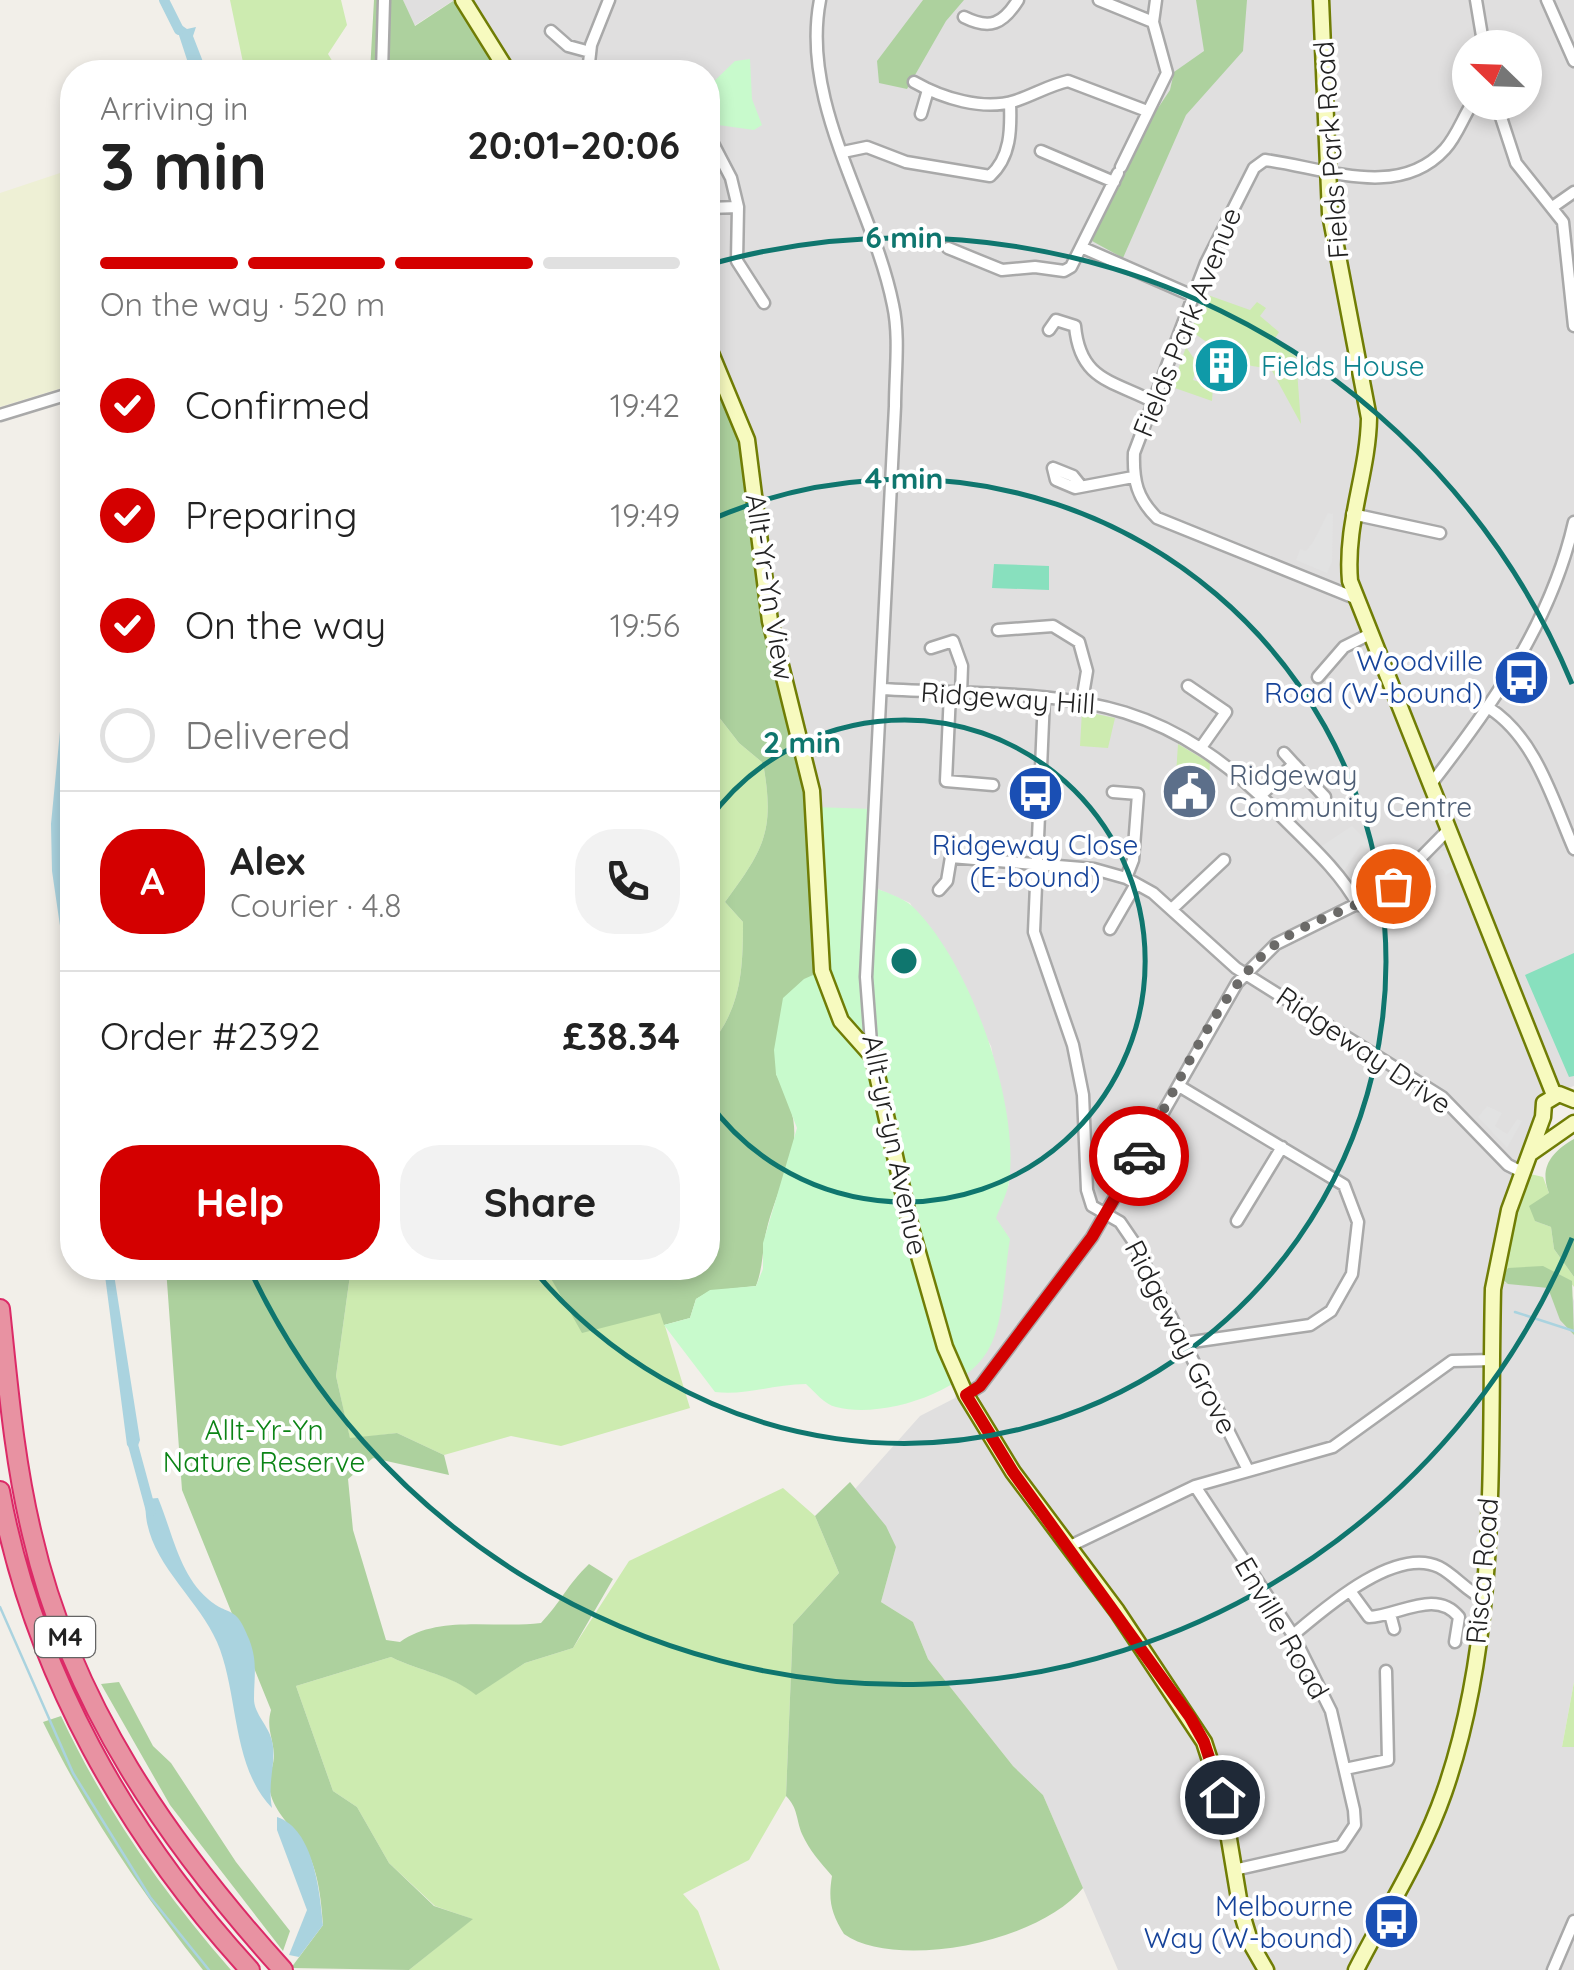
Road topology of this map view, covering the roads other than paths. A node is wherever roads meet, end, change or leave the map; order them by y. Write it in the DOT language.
graph roads {
  1 [pos="384,0"];
  2 [pos="463,0"];
  3 [pos="610,0"];
  4 [pos="820,0"];
  5 [pos="1018,0"];
  6 [pos="1098,0"];
  7 [pos="1156,0"];
  8 [pos="1321,0"];
  9 [pos="1476,0"];
  10 [pos="1547,0"];
  11 [pos="964,17"];
  12 [pos="1154,22"];
  13 [pos="1481,30"];
  14 [pos="551,31"];
  15 [pos="590,52"];
  16 [pos="382,60"];
  17 [pos="500,60"];
  18 [pos="589,60"];
  19 [pos="1574,61"];
  20 [pos="914,82"];
  21 [pos="928,90"];
  22 [pos="1010,102"];
  23 [pos="1147,111"];
  24 [pos="921,114"];
  25 [pos="1463,120"];
  26 [pos="1502,120"];
  27 [pos="843,152"];
  28 [pos="1040,152"];
  29 [pos="720,157"];
  30 [pos="1118,174"];
  31 [pos="1329,176"];
  32 [pos="1574,192"];
  33 [pos="738,206"];
  34 [pos="1554,206"];
  35 [pos="720,207"];
  36 [pos="1081,247"];
  37 [pos="948,248"];
  38 [pos="1193,296"];
  39 [pos="764,302"];
  40 [pos="1574,326"];
  41 [pos="1050,330"];
  42 [pos="720,375"];
  43 [pos="60,396"];
  44 [pos="1154,402"];
  45 [pos="0,415"];
  46 [pos="1133,477"];
  47 [pos="1080,486"];
  48 [pos="1351,514"];
  49 [pos="1574,522"];
  50 [pos="1440,533"];
  51 [pos="1570,563"];
  52 [pos="1355,598"];
  53 [pos="998,630"];
  54 [pos="1368,634"];
  55 [pos="932,648"];
  56 [pos="1318,677"];
  57 [pos="1188,686"];
  58 [pos="881,689"];
  59 [pos="956,693"];
  60 [pos="1044,698"];
  61 [pos="1082,702"];
  62 [pos="1489,708"];
  63 [pos="1202,746"];
  64 [pos="1284,753"];
  65 [pos="1294,764"];
  66 [pos="1431,784"];
  67 [pos="993,785"];
  68 [pos="1113,792"];
  69 [pos="1261,795"];
  70 [pos="1325,796"];
  71 [pos="1448,829"];
  72 [pos="1574,849"];
  73 [pos="1224,860"];
  74 [pos="1036,863"];
  75 [pos="1131,881"];
  76 [pos="939,890"];
  77 [pos="1358,906"];
  78 [pos="1174,908"];
  79 [pos="1110,929"];
  80 [pos="1246,972"];
  81 [pos="872,1057"];
  82 [pos="1179,1086"];
  83 [pos="1554,1095"];
  84 [pos="1574,1100"];
  85 [pos="1543,1118"];
  86 [pos="1567,1126"];
  87 [pos="1282,1147"];
  88 [pos="1530,1154"];
  89 [pos="1522,1172"];
  90 [pos="1106,1214"];
  91 [pos="1237,1221"];
  92 [pos="0,1308"];
  93 [pos="1185,1342"];
  94 [pos="1493,1360"];
  95 [pos="966,1395"];
  96 [pos="1247,1468"];
  97 [pos="1195,1486"];
  98 [pos="0,1491"];
  99 [pos="1068,1547"];
  100 [pos="1350,1592"];
  101 [pos="1484,1599"];
  102 [pos="1390,1614"];
  103 [pos="1394,1629"];
  104 [pos="1293,1635"];
  105 [pos="1455,1642"];
  106 [pos="1386,1670"];
  107 [pos="1345,1769"];
  108 [pos="1234,1870"];
  109 [pos="1574,1920"];
  110 [pos="250,1970"];
  111 [pos="283,1970"];
  112 [pos="1266,1970"];
  113 [pos="1356,1970"];
  114 [pos="1553,1970"];
  1 -- 16 [label="street"];
  2 -- 17 [label="main road"];
  3 -- 15 [label="street"];
  4 -- 27 [label="street, Allt-yr-yn Avenue"];
  5 -- 11 [label="street"];
  6 -- 12 [label="street"];
  7 -- 12 [label="street"];
  8 -- 31 [label="main road, Fields Park Road"];
  9 -- 13 [label="street"];
  10 -- 19 [label="street"];
  12 -- 23 [label="street"];
  14 -- 15 [label="street"];
  15 -- 18 [label="street"];
  20 -- 21 [label="street"];
  21 -- 22 [label="street"];
  21 -- 24 [label="street"];
  22 -- 23 [label="street"];
  22 -- 27 [label="street"];
  23 -- 30 [label="street"];
  25 -- 31 [label="street, Fields Park Avenue"];
  26 -- 34 [label="street"];
  27 -- 58 [label="street, Allt-yr-yn Avenue"];
  28 -- 30 [label="street"];
  29 -- 33 [label="street"];
  30 -- 36 [label="street"];
  31 -- 38 [label="street, Fields Park Avenue"];
  31 -- 48 [label="main road, Fields Park Road"];
  32 -- 34 [label="street"];
  33 -- 35 [label="street"];
  33 -- 39 [label="street"];
  34 -- 40 [label="street"];
  36 -- 37 [label="street"];
  36 -- 38 [label="street"];
  38 -- 44 [label="street, Fields Park Avenue"];
  41 -- 44 [label="street"];
  42 -- 81 [label="main road, Allt-Yr-Yn View"];
  43 -- 45 [label="street"];
  44 -- 46 [label="street, Fields Park Avenue"];
  46 -- 47 [label="street"];
  46 -- 52 [label="street"];
  48 -- 50 [label="street"];
  48 -- 52 [label="main road, Fields Park Road"];
  49 -- 51 [label="street"];
  51 -- 62 [label="street"];
  52 -- 54 [label="main road, Fields Park Road"];
  53 -- 61 [label="street"];
  54 -- 56 [label="street"];
  54 -- 66 [label="main road, Fields Park Road"];
  55 -- 59 [label="street"];
  57 -- 63 [label="street"];
  58 -- 59 [label="street, Ridgeway Hill"];
  58 -- 81 [label="street, Allt-yr-yn Avenue"];
  59 -- 60 [label="street, Ridgeway Hill"];
  59 -- 67 [label="street"];
  60 -- 61 [label="street, Ridgeway Hill"];
  60 -- 74 [label="street, Ridgeway Grove"];
  61 -- 63 [label="street, Ridgeway Hill"];
  62 -- 66 [label="street"];
  62 -- 72 [label="street"];
  63 -- 69 [label="street, Ridgeway Hill"];
  64 -- 65 [label="street"];
  65 -- 69 [label="street"];
  65 -- 70 [label="street"];
  66 -- 71 [label="main road, Fields Park Road"];
  68 -- 75 [label="street"];
  69 -- 77 [label="street, Ridgeway Hill"];
  71 -- 77 [label="street"];
  71 -- 83 [label="main road, Fields Park Road"];
  73 -- 78 [label="street"];
  74 -- 75 [label="street, Ridgeway Drive"];
  74 -- 76 [label="street, Ridgeway Drive"];
  74 -- 90 [label="street, Ridgeway Grove"];
  75 -- 78 [label="street, Ridgeway Drive"];
  75 -- 79 [label="street"];
  77 -- 80 [label="street"];
  78 -- 80 [label="street, Ridgeway Drive"];
  80 -- 82 [label="street"];
  80 -- 89 [label="street, Ridgeway Drive"];
  81 -- 95 [label="main road, Allt-yr-yn Avenue"];
  82 -- 87 [label="street"];
  82 -- 90 [label="street"];
  83 -- 84 [label="main road"];
  83 -- 85 [label="main road, Risca Road"];
  85 -- 86 [label="main road"];
  85 -- 88 [label="main road, Risca Road"];
  86 -- 88 [label="main road, Risca Road"];
  87 -- 91 [label="street"];
  87 -- 93 [label="street"];
  88 -- 89 [label="main road, Risca Road"];
  89 -- 94 [label="main road, Risca Road"];
  90 -- 93 [label="street, Ridgeway Grove"];
  90 -- 95 [label="street"];
  92 -- 111 [label="highway, M4"];
  93 -- 96 [label="street, Ridgeway Grove"];
  94 -- 96 [label="street"];
  94 -- 101 [label="main road, Risca Road"];
  95 -- 99 [label="main road, Allt-yr-yn Avenue"];
  96 -- 97 [label="street"];
  97 -- 99 [label="street"];
  97 -- 104 [label="street, Enville Road"];
  98 -- 110 [label="highway, M4"];
  99 -- 108 [label="main road, Allt-yr-yn Avenue"];
  100 -- 101 [label="street"];
  100 -- 102 [label="street"];
  100 -- 104 [label="street"];
  101 -- 113 [label="main road, Risca Road"];
  102 -- 103 [label="street"];
  102 -- 105 [label="street"];
  104 -- 107 [label="street, Enville Road"];
  106 -- 107 [label="street"];
  107 -- 108 [label="street, Enville Road"];
  108 -- 112 [label="main road, Allt-yr-yn Avenue"];
  109 -- 114 [label="street"];
}
